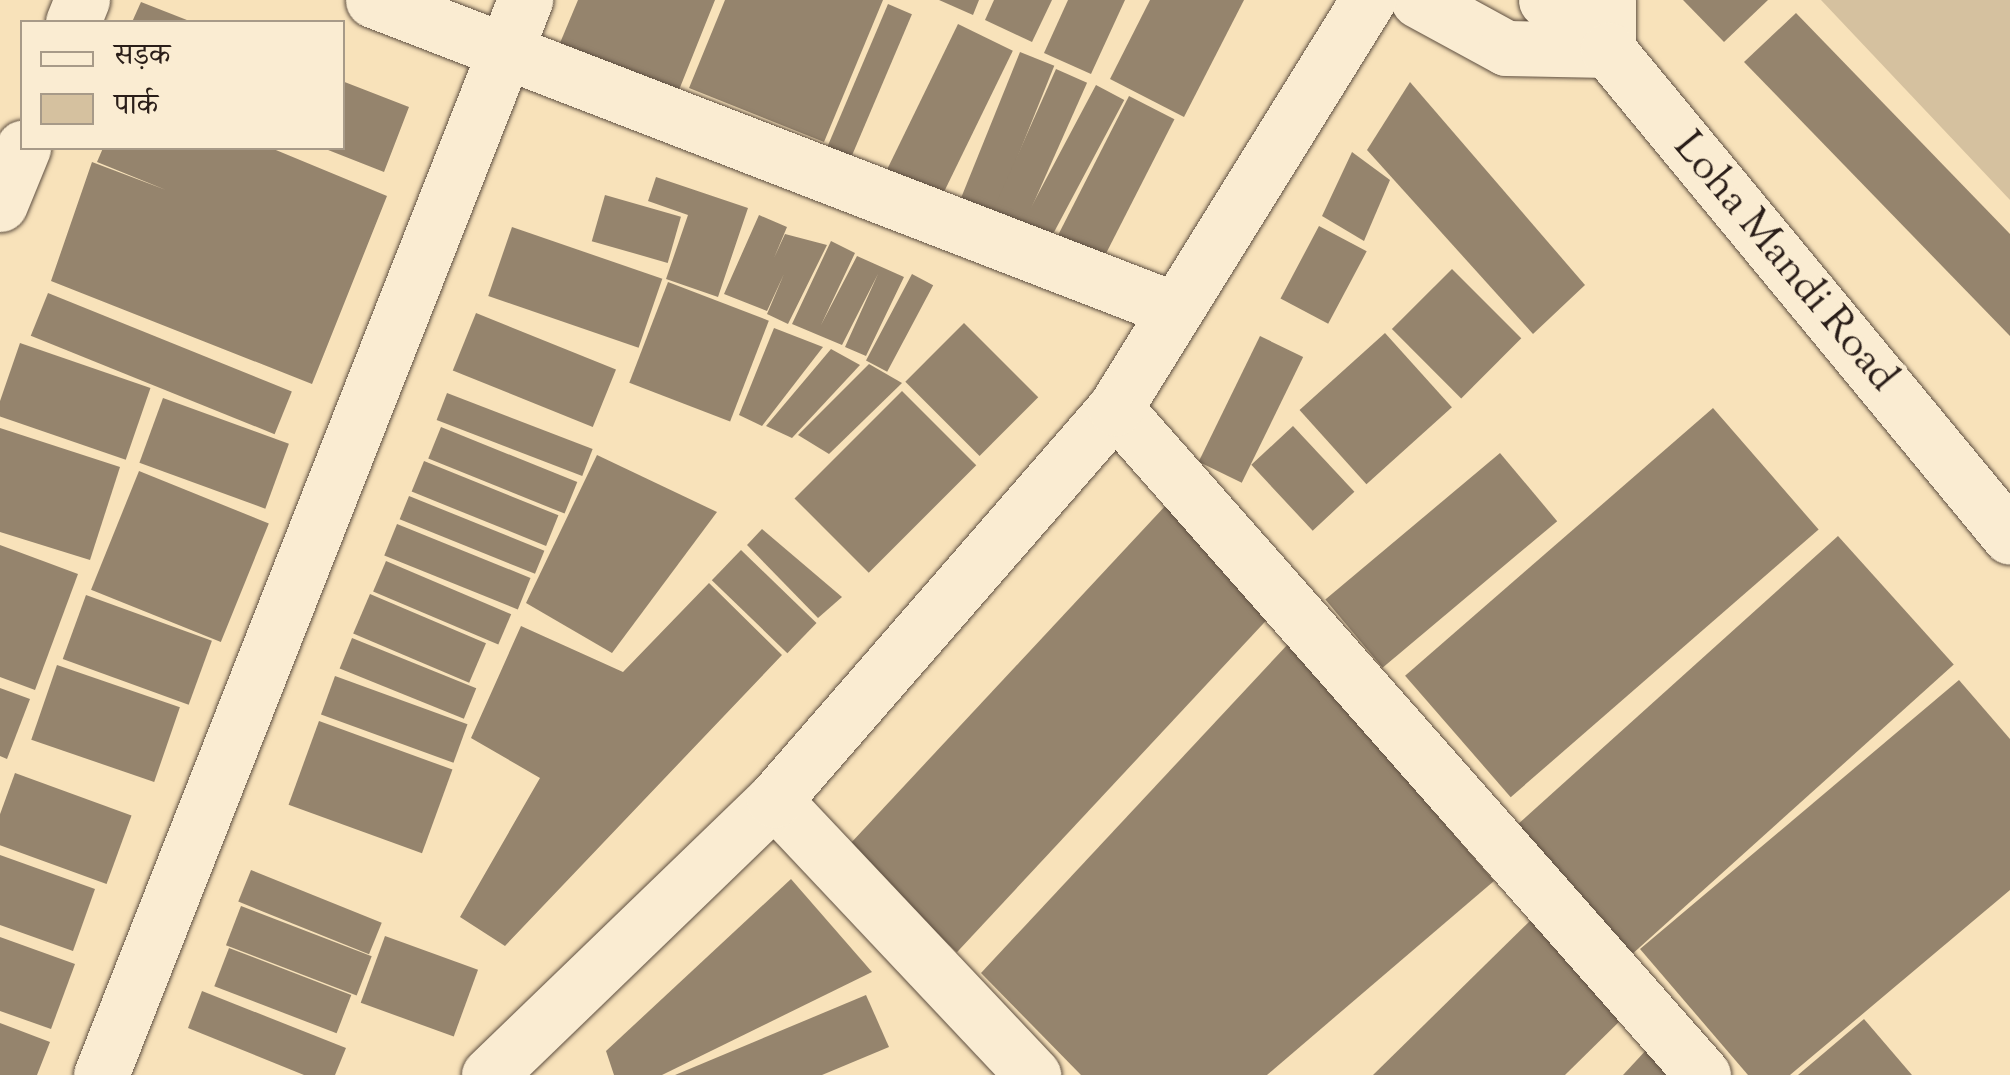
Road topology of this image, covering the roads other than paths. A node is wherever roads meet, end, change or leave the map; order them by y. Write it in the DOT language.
graph roads {
  1 [pos="373,0"];
  2 [pos="1368,0"];
  3 [pos="1418,0"];
  4 [pos="1546,0"];
  5 [pos="515,23"];
  6 [pos="1608,25"];
  7 [pos="22,150"];
  8 [pos="0,204"];
  9 [pos="1174,309"];
  10 [pos="1116,408"];
  11 [pos="2010,537"];
  12 [pos="774,800"];
  13 [pos="101,1075"];
  14 [pos="489,1075"];
  15 [pos="1033,1075"];
  16 [pos="1703,1075"];
  1 -- 5 [label="street"];
  2 -- 9 [label="street"];
  3 -- 6 [label="street"];
  4 -- 6 [label="street, Loha Mandi Road"];
  5 -- 9 [label="street"];
  5 -- 13 [label="street"];
  6 -- 11 [label="street, Loha Mandi Road"];
  7 -- 8 [label="street"];
  9 -- 10 [label="street"];
  10 -- 12 [label="street"];
  10 -- 16 [label="street"];
  12 -- 14 [label="street"];
  12 -- 15 [label="street"];
}
